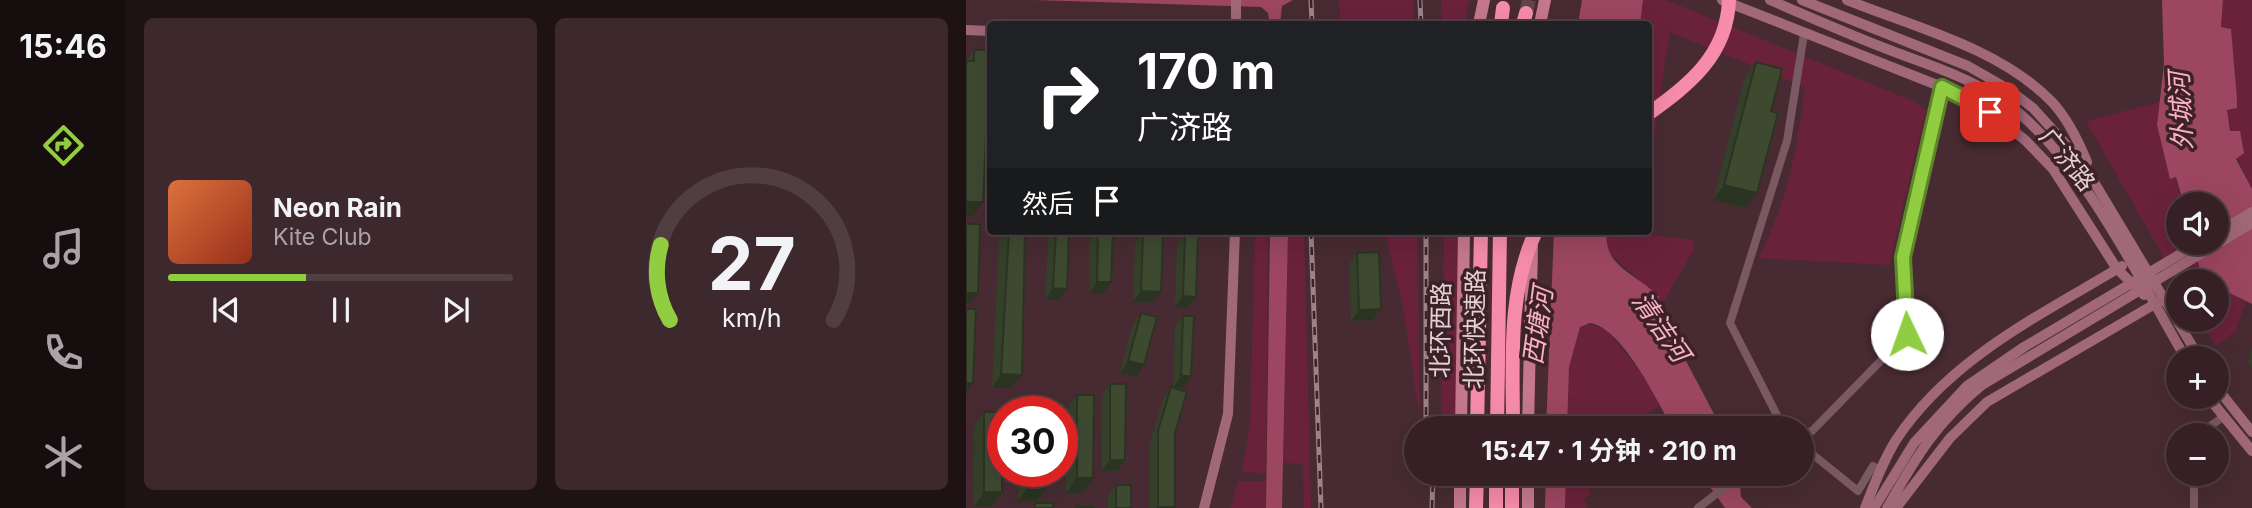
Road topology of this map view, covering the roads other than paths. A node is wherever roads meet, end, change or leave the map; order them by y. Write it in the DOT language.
graph roads {
  1 [pos="1483,0"];
  2 [pos="1545,0"];
  3 [pos="1553,0"];
  4 [pos="1722,0"];
  5 [pos="1729,0"];
  6 [pos="1770,0"];
  7 [pos="1802,0"];
  8 [pos="1847,0"];
  9 [pos="1503,8"];
  10 [pos="1480,21"];
  11 [pos="1501,21"];
  12 [pos="1541,21"];
  13 [pos="1549,21"];
  14 [pos="966,30"];
  15 [pos="987,31"];
  16 [pos="1804,34"];
  17 [pos="1942,87"];
  18 [pos="1652,111"];
  19 [pos="2094,180"];
  20 [pos="2252,212"];
  21 [pos="2252,223"];
  22 [pos="2229,226"];
  23 [pos="1235,235"];
  24 [pos="1464,235"];
  25 [pos="1480,235"];
  26 [pos="1500,235"];
  27 [pos="1510,235"];
  28 [pos="1533,235"];
  29 [pos="1534,235"];
  30 [pos="2179,255"];
  31 [pos="2140,256"];
  32 [pos="2129,262"];
  33 [pos="2117,269"];
  34 [pos="2165,298"];
  35 [pos="2154,304"];
  36 [pos="2178,346"];
  37 [pos="2193,346"];
  38 [pos="1497,362"];
  39 [pos="2229,402"];
  40 [pos="2217,409"];
  41 [pos="1461,416"];
  42 [pos="1477,416"];
  43 [pos="1497,416"];
  44 [pos="1513,416"];
  45 [pos="1528,416"];
  46 [pos="1777,416"];
  47 [pos="2223,417"];
  48 [pos="2214,423"];
  49 [pos="1814,429"];
  50 [pos="2252,432"];
  51 [pos="1917,446"];
  52 [pos="2252,451"];
  53 [pos="1814,455"];
  54 [pos="1880,470"];
  55 [pos="1460,486"];
  56 [pos="1477,486"];
  57 [pos="1496,486"];
  58 [pos="1512,486"];
  59 [pos="1528,486"];
  60 [pos="1726,486"];
  61 [pos="2194,486"];
  62 [pos="1204,508"];
  63 [pos="1460,508"];
  64 [pos="1476,508"];
  65 [pos="1496,508"];
  66 [pos="1512,508"];
  67 [pos="1528,508"];
  68 [pos="1698,508"];
  69 [pos="1865,508"];
  70 [pos="1874,508"];
  71 [pos="1887,508"];
  72 [pos="1896,508"];
  73 [pos="2194,508"];
  1 -- 10 [label="main road"];
  2 -- 12 [label="main road"];
  3 -- 13 [label="main road"];
  4 -- 16 [label="main road, 广济路"];
  5 -- 18 [label="highway"];
  6 -- 32 [label="main road, 广济路"];
  7 -- 19 [label="main road, 广济路"];
  8 -- 19 [label="main road, 广济路"];
  9 -- 11 [label="highway"];
  14 -- 15 [label="main road"];
  16 -- 17 [label="main road, 广济路"];
  16 -- 46 [label="street"];
  17 -- 33 [label="main road, 广济路"];
  17 -- 49 [label="street"];
  19 -- 31 [label="main road, 广济路"];
  20 -- 22 [label="main road"];
  21 -- 51 [label="main road"];
  23 -- 62 [label="main road"];
  24 -- 41 [label="main road, 北环西路"];
  25 -- 42 [label="highway, 北环快速路"];
  26 -- 38 [label="highway, 北环快速路"];
  27 -- 38 [label="highway"];
  28 -- 44 [label="highway"];
  29 -- 45 [label="main road"];
  30 -- 51 [label="main road"];
  31 -- 32 [label="main road"];
  31 -- 34 [label="main road, 广济路"];
  32 -- 33 [label="main road"];
  32 -- 35 [label="main road, 广济路"];
  33 -- 35 [label="main road, 广济路"];
  33 -- 54 [label="main road"];
  34 -- 35 [label="main road"];
  34 -- 37 [label="main road, 广济路"];
  35 -- 36 [label="main road, 广济路"];
  35 -- 72 [label="main road"];
  38 -- 43 [label="highway, 北环快速路"];
  39 -- 50 [label="main road"];
  40 -- 47 [label="main road"];
  47 -- 48 [label="street"];
  47 -- 52 [label="main road"];
  51 -- 70 [label="main road"];
  51 -- 71 [label="main road"];
  53 -- 54 [label="street"];
  54 -- 69 [label="main road"];
  55 -- 63 [label="main road"];
  56 -- 64 [label="highway"];
  57 -- 65 [label="highway"];
  58 -- 66 [label="highway"];
  59 -- 67 [label="main road"];
  60 -- 68 [label="street"];
  61 -- 73 [label="street"];
}
